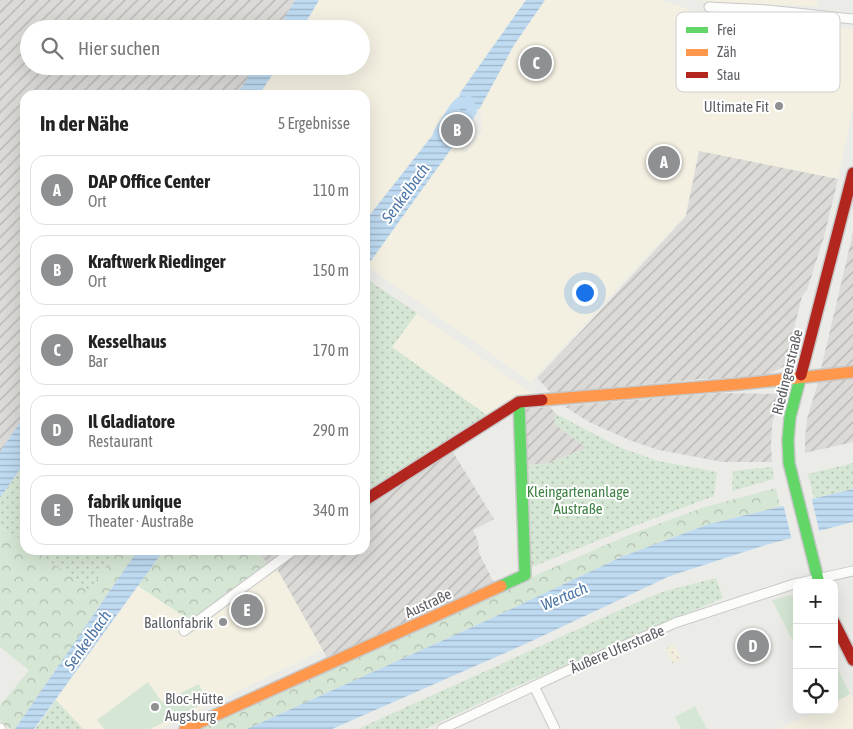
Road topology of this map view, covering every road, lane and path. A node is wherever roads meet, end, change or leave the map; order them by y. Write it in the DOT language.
graph roads {
  1 [pos="709,7"];
  2 [pos="787,12"];
  3 [pos="840,18"];
  4 [pos="853,19"];
  5 [pos="853,173"];
  6 [pos="853,372"];
  7 [pos="800,378"];
  8 [pos="519,402"];
  9 [pos="370,497"];
  10 [pos="287,555"];
  11 [pos="853,571"];
  12 [pos="818,579"];
  13 [pos="826,579"];
  14 [pos="793,585"];
  15 [pos="835,624"];
  16 [pos="184,631"];
  17 [pos="853,660"];
  18 [pos="534,686"];
  19 [pos="185,729"];
  20 [pos="442,729"];
  21 [pos="555,729"];
  1 -- 2 [label="street"];
  3 -- 4 [label="street"];
  5 -- 7 [label="street, Riedingerstraße"];
  6 -- 7 [label="street"];
  7 -- 8 [label="street"];
  7 -- 12 [label="street, Riedingerstraße"];
  8 -- 9 [label="street"];
  8 -- 19 [label="street, Austraße"];
  10 -- 16 [label="street"];
  11 -- 13 [label="street, Äußere Uferstraße"];
  14 -- 18 [label="street, Äußere Uferstraße"];
  15 -- 17 [label="street"];
  18 -- 20 [label="street, Äußere Uferstraße"];
  18 -- 21 [label="street"];
}
